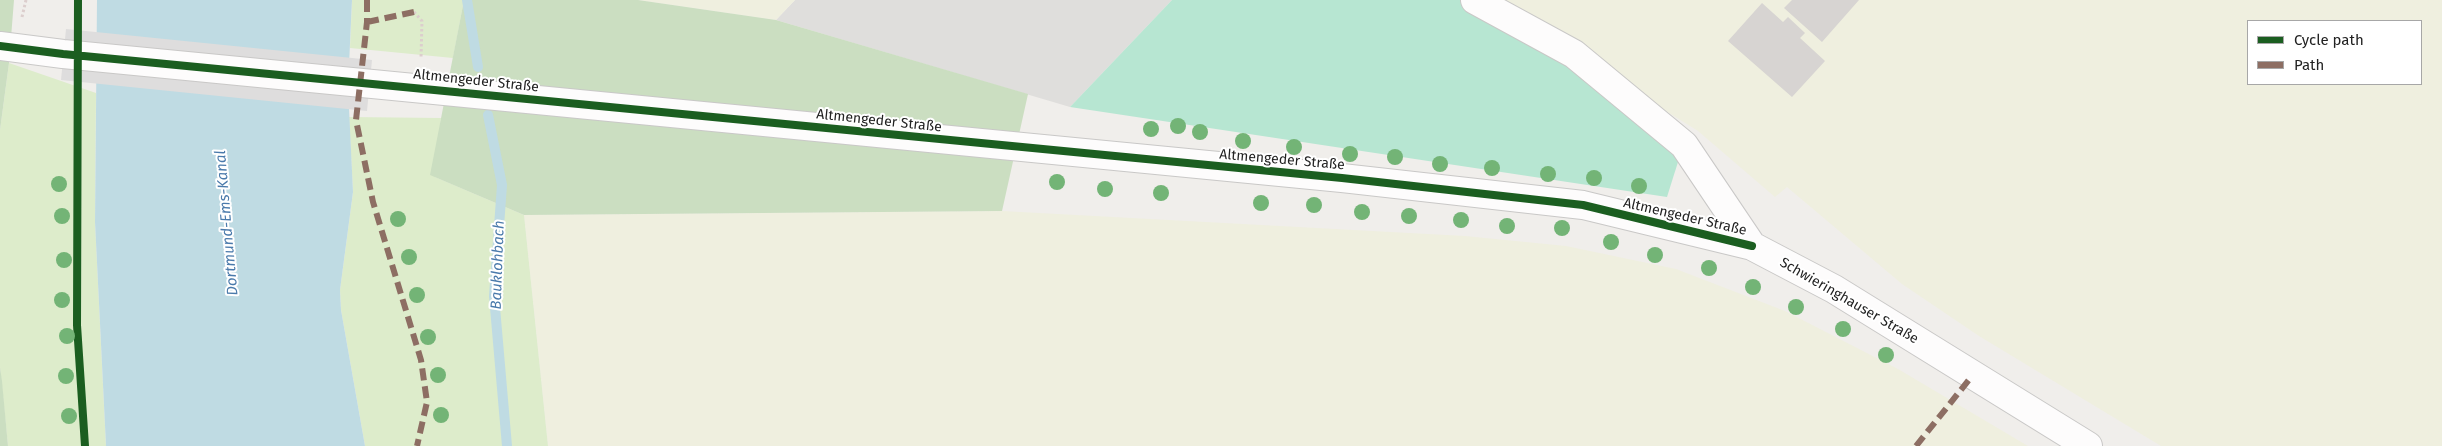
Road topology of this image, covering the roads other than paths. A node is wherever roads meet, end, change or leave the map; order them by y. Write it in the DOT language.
graph roads {
  1 [pos="1475,0"];
  2 [pos="0,46"];
  3 [pos="1752,246"];
  4 [pos="2088,446"];
  1 -- 3 [label="street, Schwieringhauser Straße"];
  2 -- 3 [label="street, Altmengeder Straße"];
  3 -- 4 [label="street, Schwieringhauser Straße"];
}
